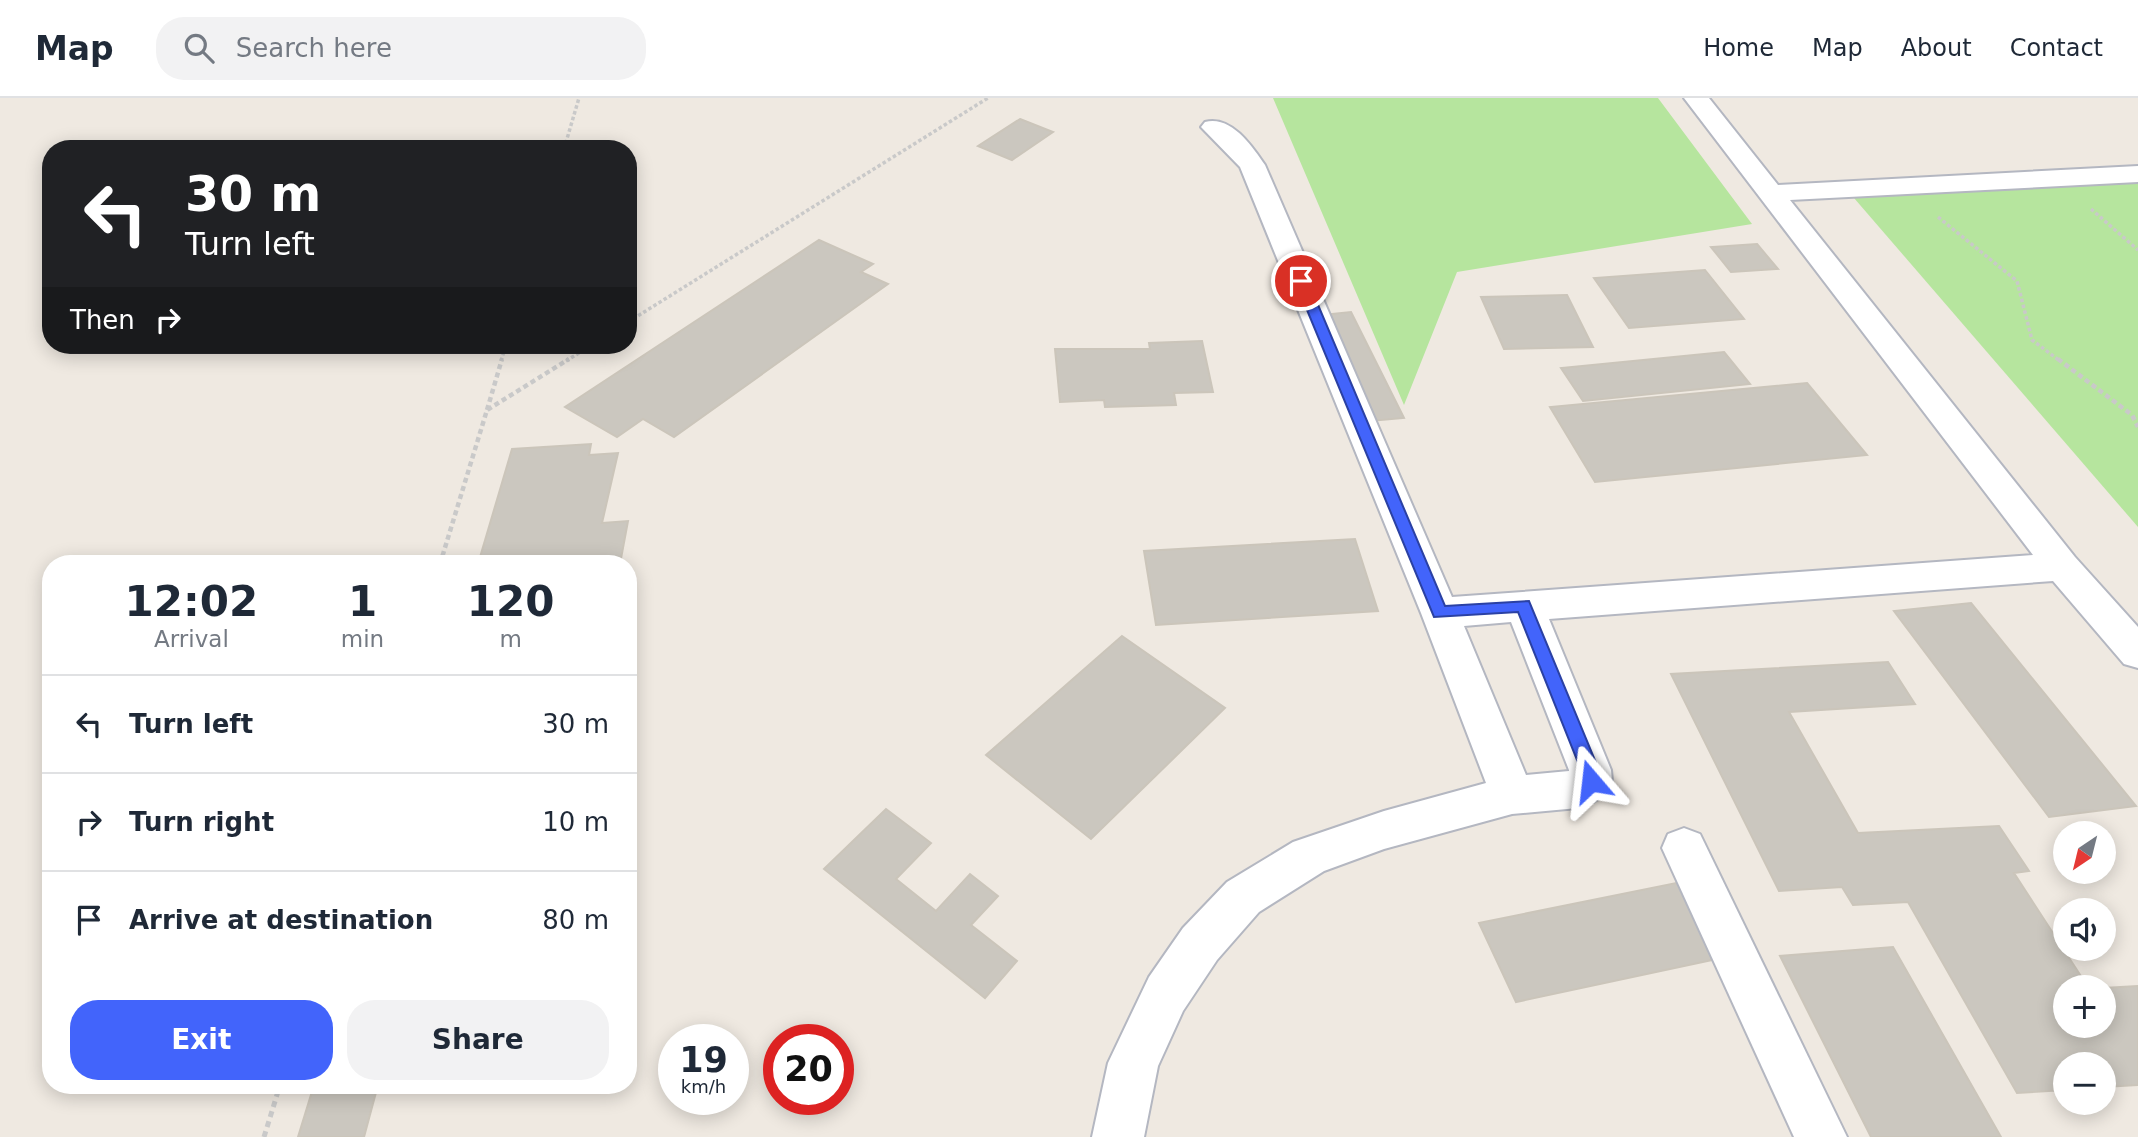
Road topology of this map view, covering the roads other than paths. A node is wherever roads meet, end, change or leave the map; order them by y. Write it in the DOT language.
graph roads {
  1 [pos="1696,98"];
  2 [pos="1214,127"];
  3 [pos="2138,174"];
  4 [pos="1770,193"];
  5 [pos="2062,567"];
  6 [pos="1524,606"];
  7 [pos="1440,613"];
  8 [pos="2138,653"];
  9 [pos="1512,795"];
  10 [pos="1684,848"];
  11 [pos="1118,1137"];
  12 [pos="1821,1137"];
  1 -- 4 [label="lane"];
  2 -- 7 [label="lane"];
  3 -- 4 [label="lane"];
  4 -- 5 [label="lane"];
  5 -- 6 [label="lane"];
  5 -- 8 [label="lane"];
  6 -- 7 [label="lane"];
  6 -- 9 [label="lane"];
  7 -- 9 [label="lane"];
  9 -- 11 [label="lane"];
  10 -- 12 [label="lane"];
}
